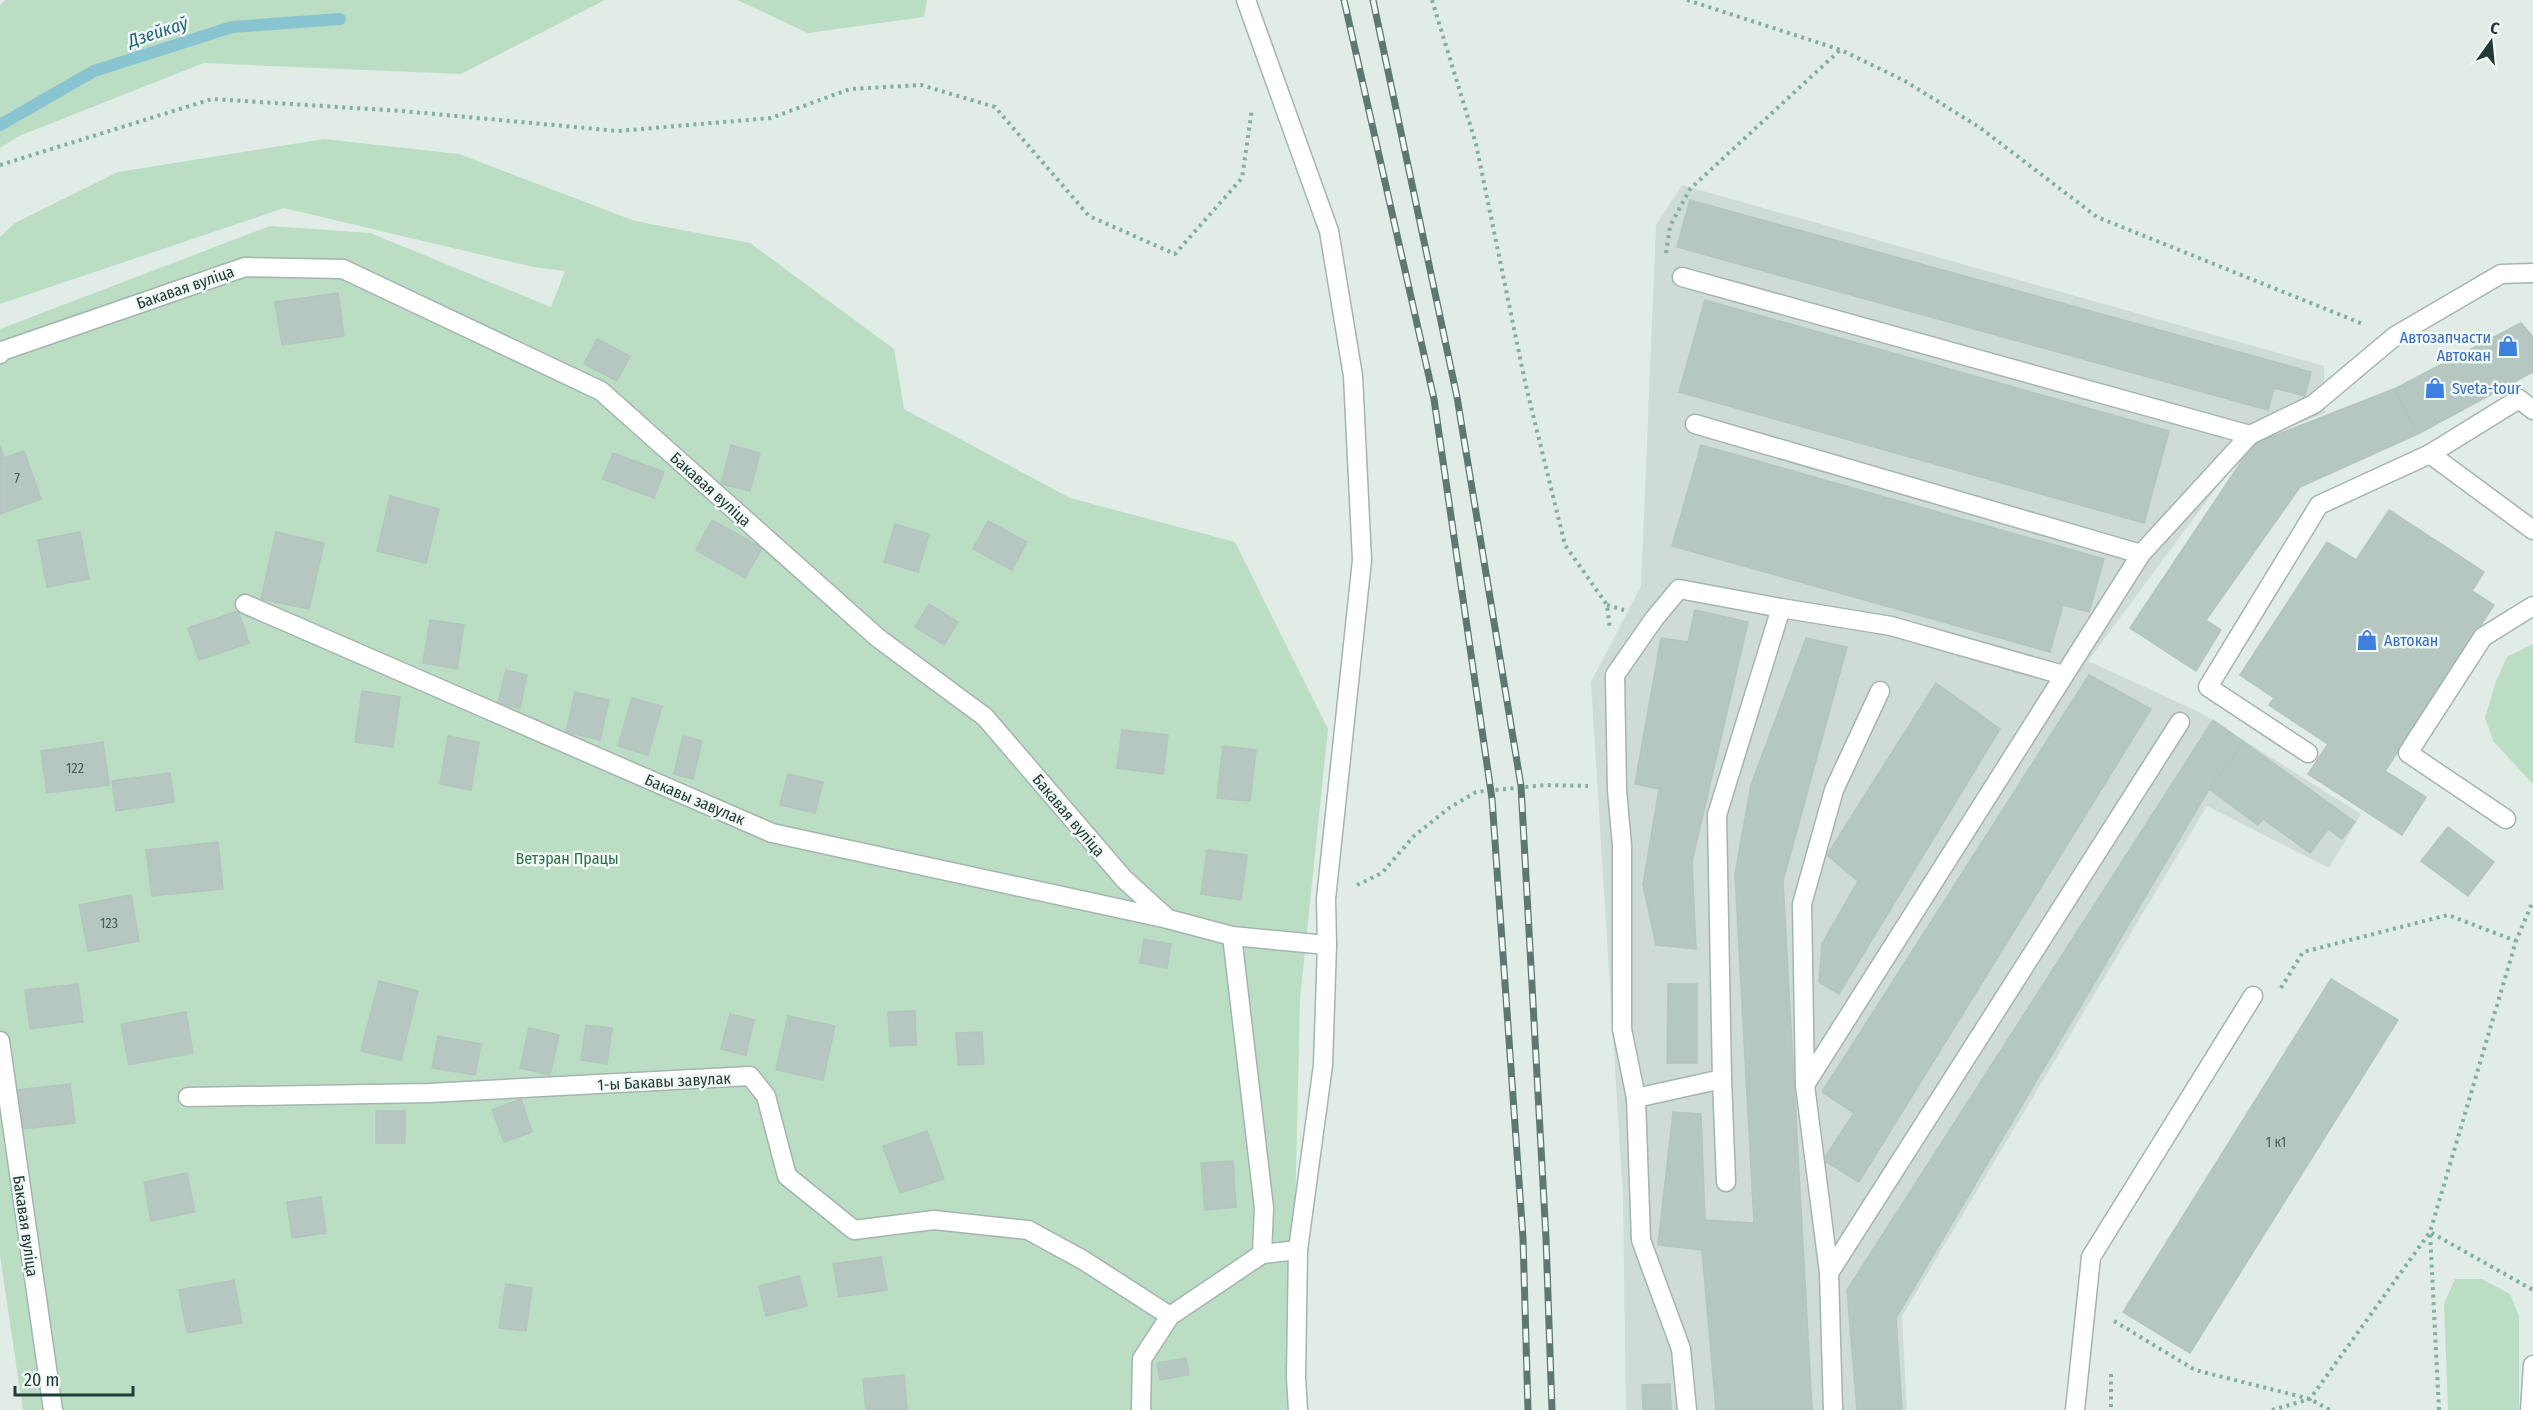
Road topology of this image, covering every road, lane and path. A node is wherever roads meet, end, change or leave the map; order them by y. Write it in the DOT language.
graph roads {
  1 [pos="1246,0"];
  2 [pos="1432,0"];
  3 [pos="1687,0"];
  4 [pos="1840,50"];
  5 [pos="1254,101"];
  6 [pos="0,165"];
  7 [pos="2533,273"];
  8 [pos="1682,277"];
  9 [pos="2395,336"];
  10 [pos="0,354"];
  11 [pos="2533,410"];
  12 [pos="1695,424"];
  13 [pos="2250,435"];
  14 [pos="2430,454"];
  15 [pos="2533,530"];
  16 [pos="2141,554"];
  17 [pos="245,604"];
  18 [pos="2533,606"];
  19 [pos="1781,608"];
  20 [pos="1615,675"];
  21 [pos="2063,675"];
  22 [pos="1880,691"];
  23 [pos="2180,722"];
  24 [pos="2307,753"];
  25 [pos="1617,790"];
  26 [pos="2506,819"];
  27 [pos="1326,898"];
  28 [pos="2533,901"];
  29 [pos="1168,919"];
  30 [pos="1232,936"];
  31 [pos="2516,941"];
  32 [pos="1327,945"];
  33 [pos="2278,993"];
  34 [pos="2253,996"];
  35 [pos="0,1041"];
  36 [pos="1722,1079"];
  37 [pos="1805,1085"];
  38 [pos="188,1097"];
  39 [pos="1636,1098"];
  40 [pos="1726,1182"];
  41 [pos="2430,1232"];
  42 [pos="1298,1250"];
  43 [pos="1262,1254"];
  44 [pos="1829,1273"];
  45 [pos="2533,1290"];
  46 [pos="1170,1316"];
  47 [pos="2111,1319"];
  48 [pos="2533,1365"];
  49 [pos="2310,1399"];
  50 [pos="53,1410"];
  51 [pos="1141,1410"];
  52 [pos="1298,1410"];
  53 [pos="1687,1410"];
  54 [pos="1833,1410"];
  55 [pos="2075,1410"];
  56 [pos="2272,1410"];
  57 [pos="2330,1410"];
  58 [pos="2439,1410"];
  59 [pos="2530,1410"];
  1 -- 27 [label="street"];
  2 -- 20 [label="path"];
  3 -- 4 [label="path"];
  4 -- 8 [label="path"];
  4 -- 9 [label="path"];
  5 -- 6 [label="path"];
  7 -- 9 [label="street"];
  8 -- 13 [label="street"];
  9 -- 13 [label="street"];
  10 -- 29 [label="street, Бакавая вуліца"];
  11 -- 14 [label="street"];
  12 -- 16 [label="street"];
  13 -- 16 [label="street"];
  14 -- 15 [label="street"];
  14 -- 24 [label="street"];
  16 -- 21 [label="street"];
  17 -- 29 [label="street, Бакавы завулак"];
  18 -- 26 [label="street"];
  19 -- 20 [label="street"];
  19 -- 21 [label="street"];
  19 -- 36 [label="street"];
  20 -- 25 [label="street"];
  21 -- 37 [label="street"];
  22 -- 37 [label="street"];
  23 -- 44 [label="street"];
  25 -- 27 [label="path"];
  25 -- 39 [label="street"];
  27 -- 32 [label="street"];
  28 -- 31 [label="path"];
  29 -- 30 [label="street, Бакавая вуліца"];
  30 -- 32 [label="street, Бакавая вуліца"];
  30 -- 43 [label="street"];
  31 -- 33 [label="path"];
  31 -- 41 [label="path"];
  32 -- 42 [label="street"];
  34 -- 55 [label="street"];
  35 -- 50 [label="street, Бакавая вуліца"];
  36 -- 39 [label="street"];
  36 -- 40 [label="street"];
  37 -- 44 [label="street"];
  38 -- 46 [label="street, 1-ы Бакавы завулак"];
  39 -- 53 [label="street"];
  41 -- 45 [label="path"];
  41 -- 49 [label="path"];
  41 -- 58 [label="path"];
  42 -- 43 [label="street"];
  42 -- 52 [label="street"];
  43 -- 46 [label="street"];
  44 -- 54 [label="street"];
  46 -- 51 [label="street"];
  47 -- 49 [label="path"];
  48 -- 59 [label="street"];
  49 -- 56 [label="path"];
  49 -- 57 [label="path"];
}
